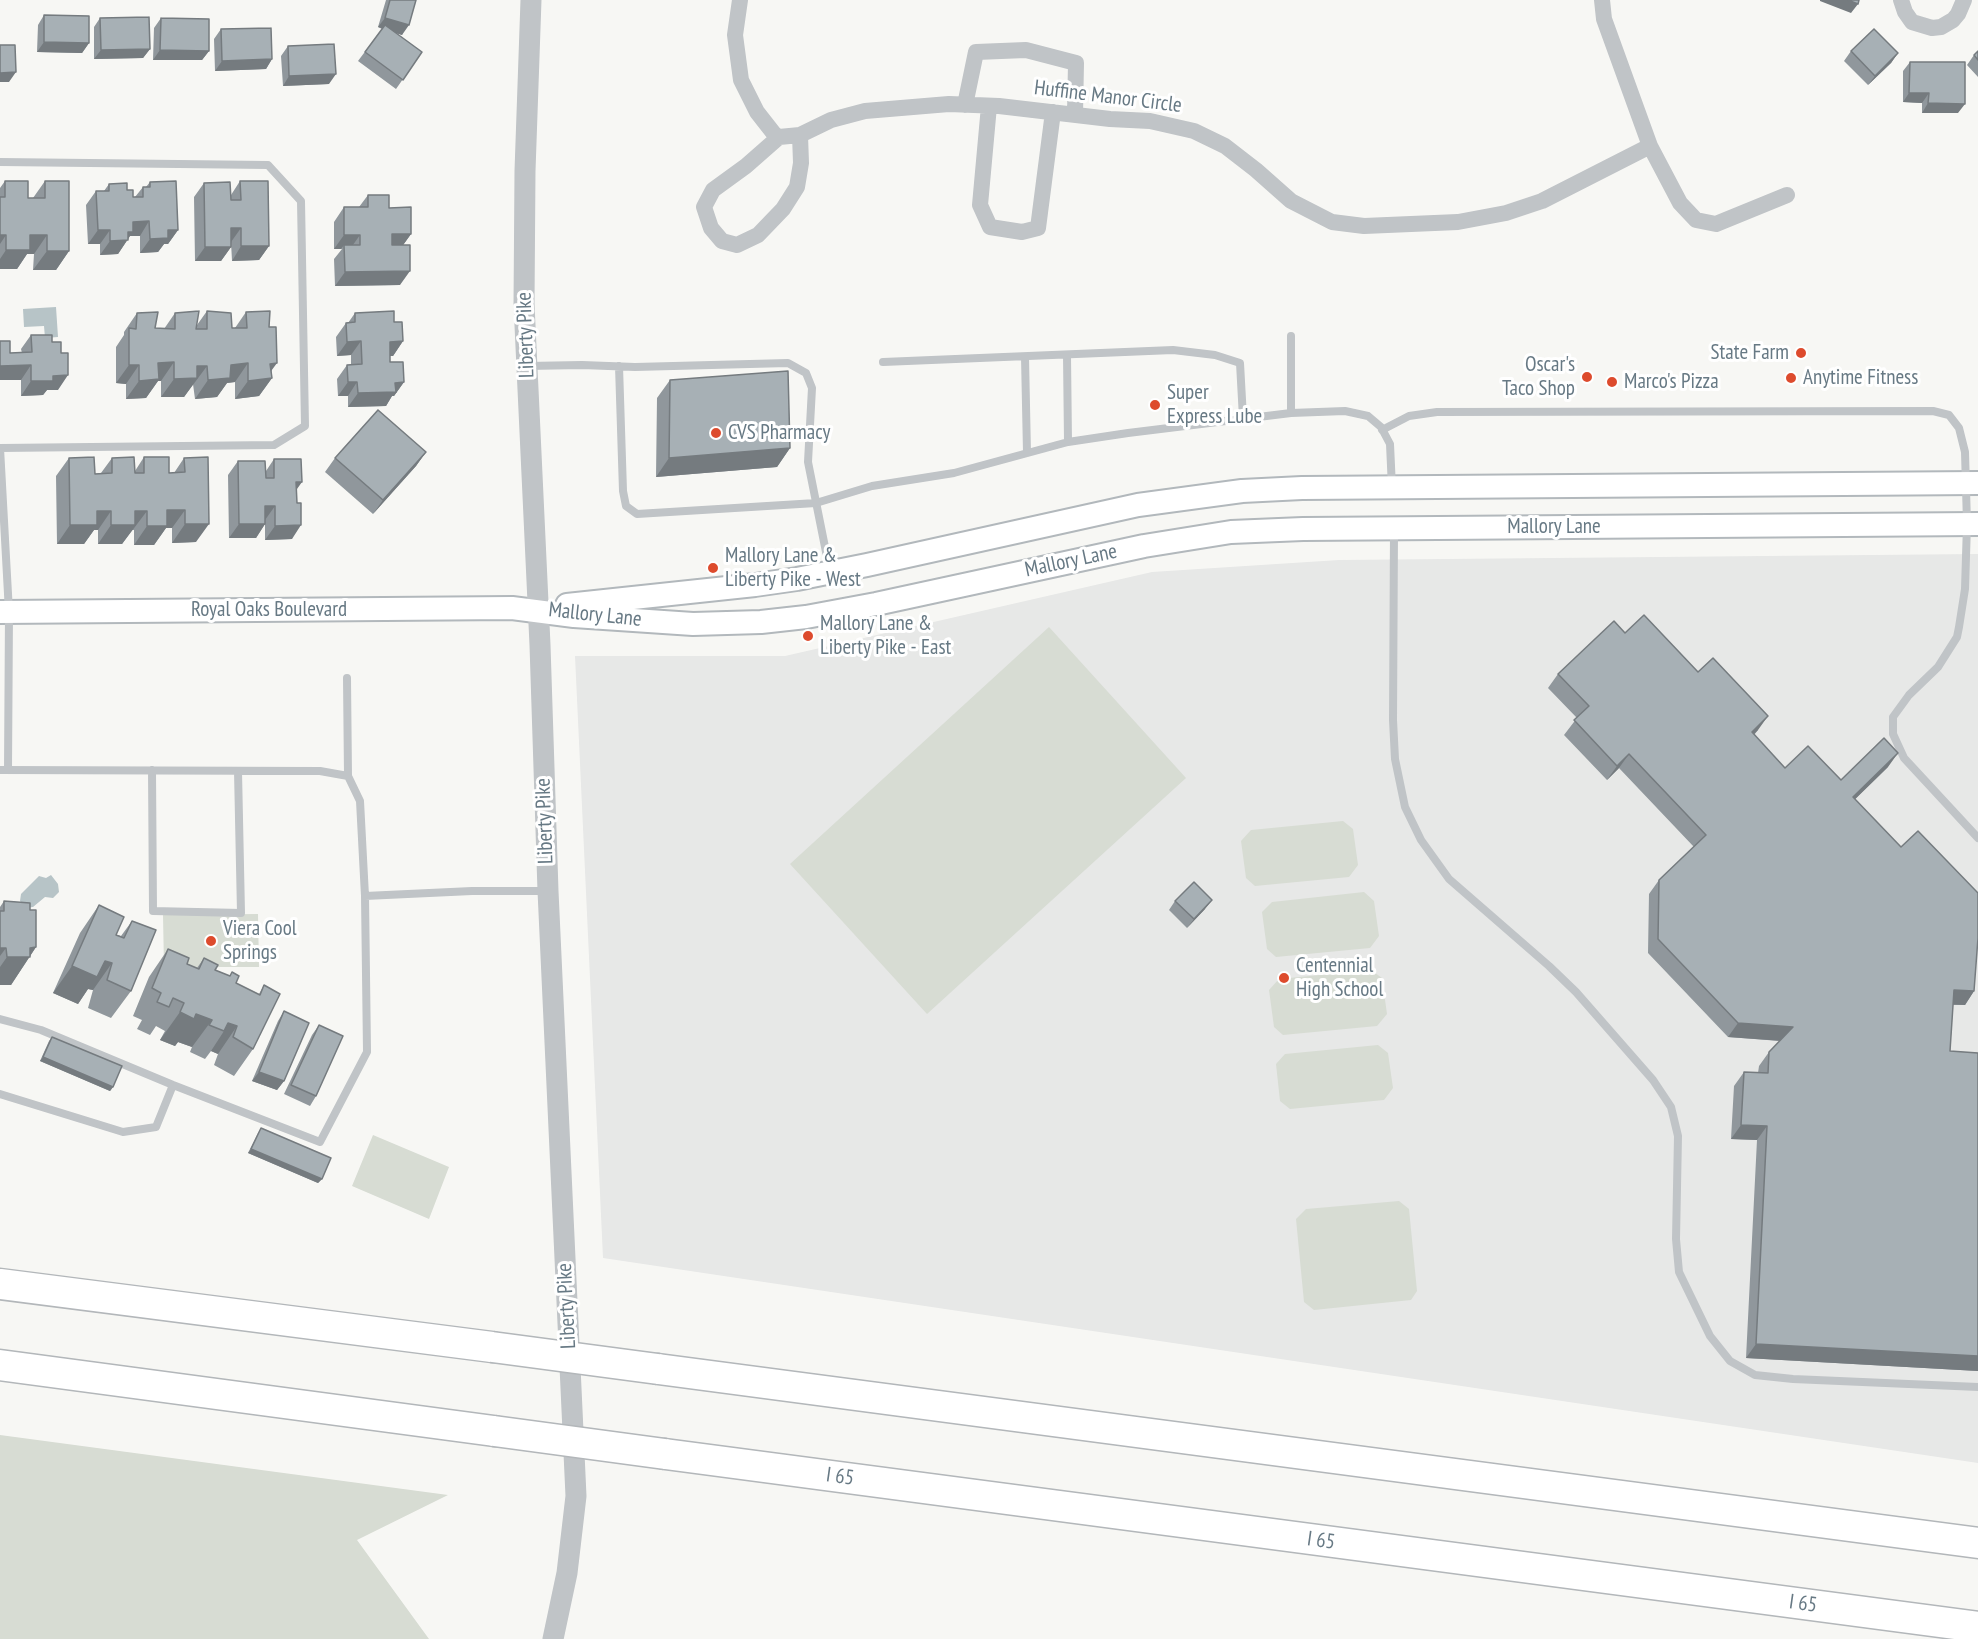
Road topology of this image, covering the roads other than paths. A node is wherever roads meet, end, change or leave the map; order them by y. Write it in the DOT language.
graph roads {
  1 [pos="531,0"];
  2 [pos="740,0"];
  3 [pos="1602,0"];
  4 [pos="1901,0"];
  5 [pos="1964,0"];
  6 [pos="965,105"];
  7 [pos="989,106"];
  8 [pos="1053,112"];
  9 [pos="1075,114"];
  10 [pos="800,135"];
  11 [pos="779,137"];
  12 [pos="1650,146"];
  13 [pos="0,162"];
  14 [pos="1787,195"];
  15 [pos="1291,336"];
  16 [pos="1067,355"];
  17 [pos="1025,357"];
  18 [pos="883,363"];
  19 [pos="527,366"];
  20 [pos="619,366"];
  21 [pos="1291,413"];
  22 [pos="1243,418"];
  23 [pos="1383,430"];
  24 [pos="1068,442"];
  25 [pos="0,447"];
  26 [pos="1027,453"];
  27 [pos="1972,483"];
  28 [pos="1392,489"];
  29 [pos="816,503"];
  30 [pos="1973,524"];
  31 [pos="1394,528"];
  32 [pos="830,572"];
  33 [pos="539,610"];
  34 [pos="4,612"];
  35 [pos="347,678"];
  36 [pos="4,770"];
  37 [pos="152,770"];
  38 [pos="238,771"];
  39 [pos="348,777"];
  40 [pos="1978,838"];
  41 [pos="548,891"];
  42 [pos="365,896"];
  43 [pos="0,1019"];
  44 [pos="172,1085"];
  45 [pos="0,1094"];
  46 [pos="0,1284"];
  47 [pos="0,1365"];
  48 [pos="1978,1388"];
  49 [pos="1978,1543"];
  50 [pos="1978,1628"];
  51 [pos="553,1639"];
  1 -- 19 [label="street, Liberty Pike"];
  2 -- 11 [label="street"];
  3 -- 12 [label="street"];
  4 -- 5 [label="street"];
  6 -- 7 [label="street, Huffine Manor Circle"];
  6 -- 9 [label="street"];
  6 -- 10 [label="street, Huffine Manor Circle"];
  7 -- 8 [label="street, Huffine Manor Circle"];
  7 -- 8 [label="street"];
  8 -- 9 [label="street, Huffine Manor Circle"];
  9 -- 12 [label="street, Huffine Manor Circle"];
  10 -- 11 [label="street, Huffine Manor Circle"];
  10 -- 11 [label="street"];
  12 -- 14 [label="street"];
  13 -- 25 [label="lane"];
  15 -- 21 [label="lane"];
  16 -- 17 [label="lane"];
  16 -- 22 [label="lane"];
  16 -- 24 [label="lane"];
  17 -- 18 [label="lane"];
  17 -- 26 [label="lane"];
  19 -- 20 [label="lane"];
  19 -- 33 [label="street, Liberty Pike"];
  20 -- 29 [label="lane"];
  20 -- 29 [label="lane"];
  21 -- 22 [label="lane"];
  21 -- 23 [label="lane"];
  22 -- 24 [label="lane"];
  23 -- 27 [label="lane"];
  23 -- 28 [label="lane"];
  24 -- 26 [label="lane"];
  25 -- 34 [label="lane"];
  26 -- 29 [label="lane"];
  27 -- 28 [label="main road, Mallory Lane"];
  27 -- 30 [label="lane"];
  28 -- 31 [label="main road"];
  28 -- 32 [label="main road, Mallory Lane"];
  29 -- 32 [label="lane"];
  30 -- 31 [label="main road, Mallory Lane"];
  30 -- 40 [label="lane"];
  31 -- 33 [label="main road, Mallory Lane"];
  31 -- 48 [label="lane"];
  32 -- 33 [label="main road, Mallory Lane"];
  33 -- 34 [label="main road, Royal Oaks Boulevard"];
  33 -- 41 [label="street, Liberty Pike"];
  34 -- 36 [label="lane"];
  35 -- 39 [label="lane"];
  36 -- 37 [label="lane"];
  37 -- 38 [label="lane"];
  37 -- 38 [label="lane"];
  38 -- 39 [label="lane"];
  39 -- 42 [label="lane"];
  41 -- 42 [label="lane"];
  41 -- 51 [label="street, Liberty Pike"];
  42 -- 44 [label="lane"];
  43 -- 44 [label="lane"];
  44 -- 45 [label="lane"];
  46 -- 49 [label="highway, bridge"];
  47 -- 50 [label="highway, I 65 / I 65, bridge"];
}
